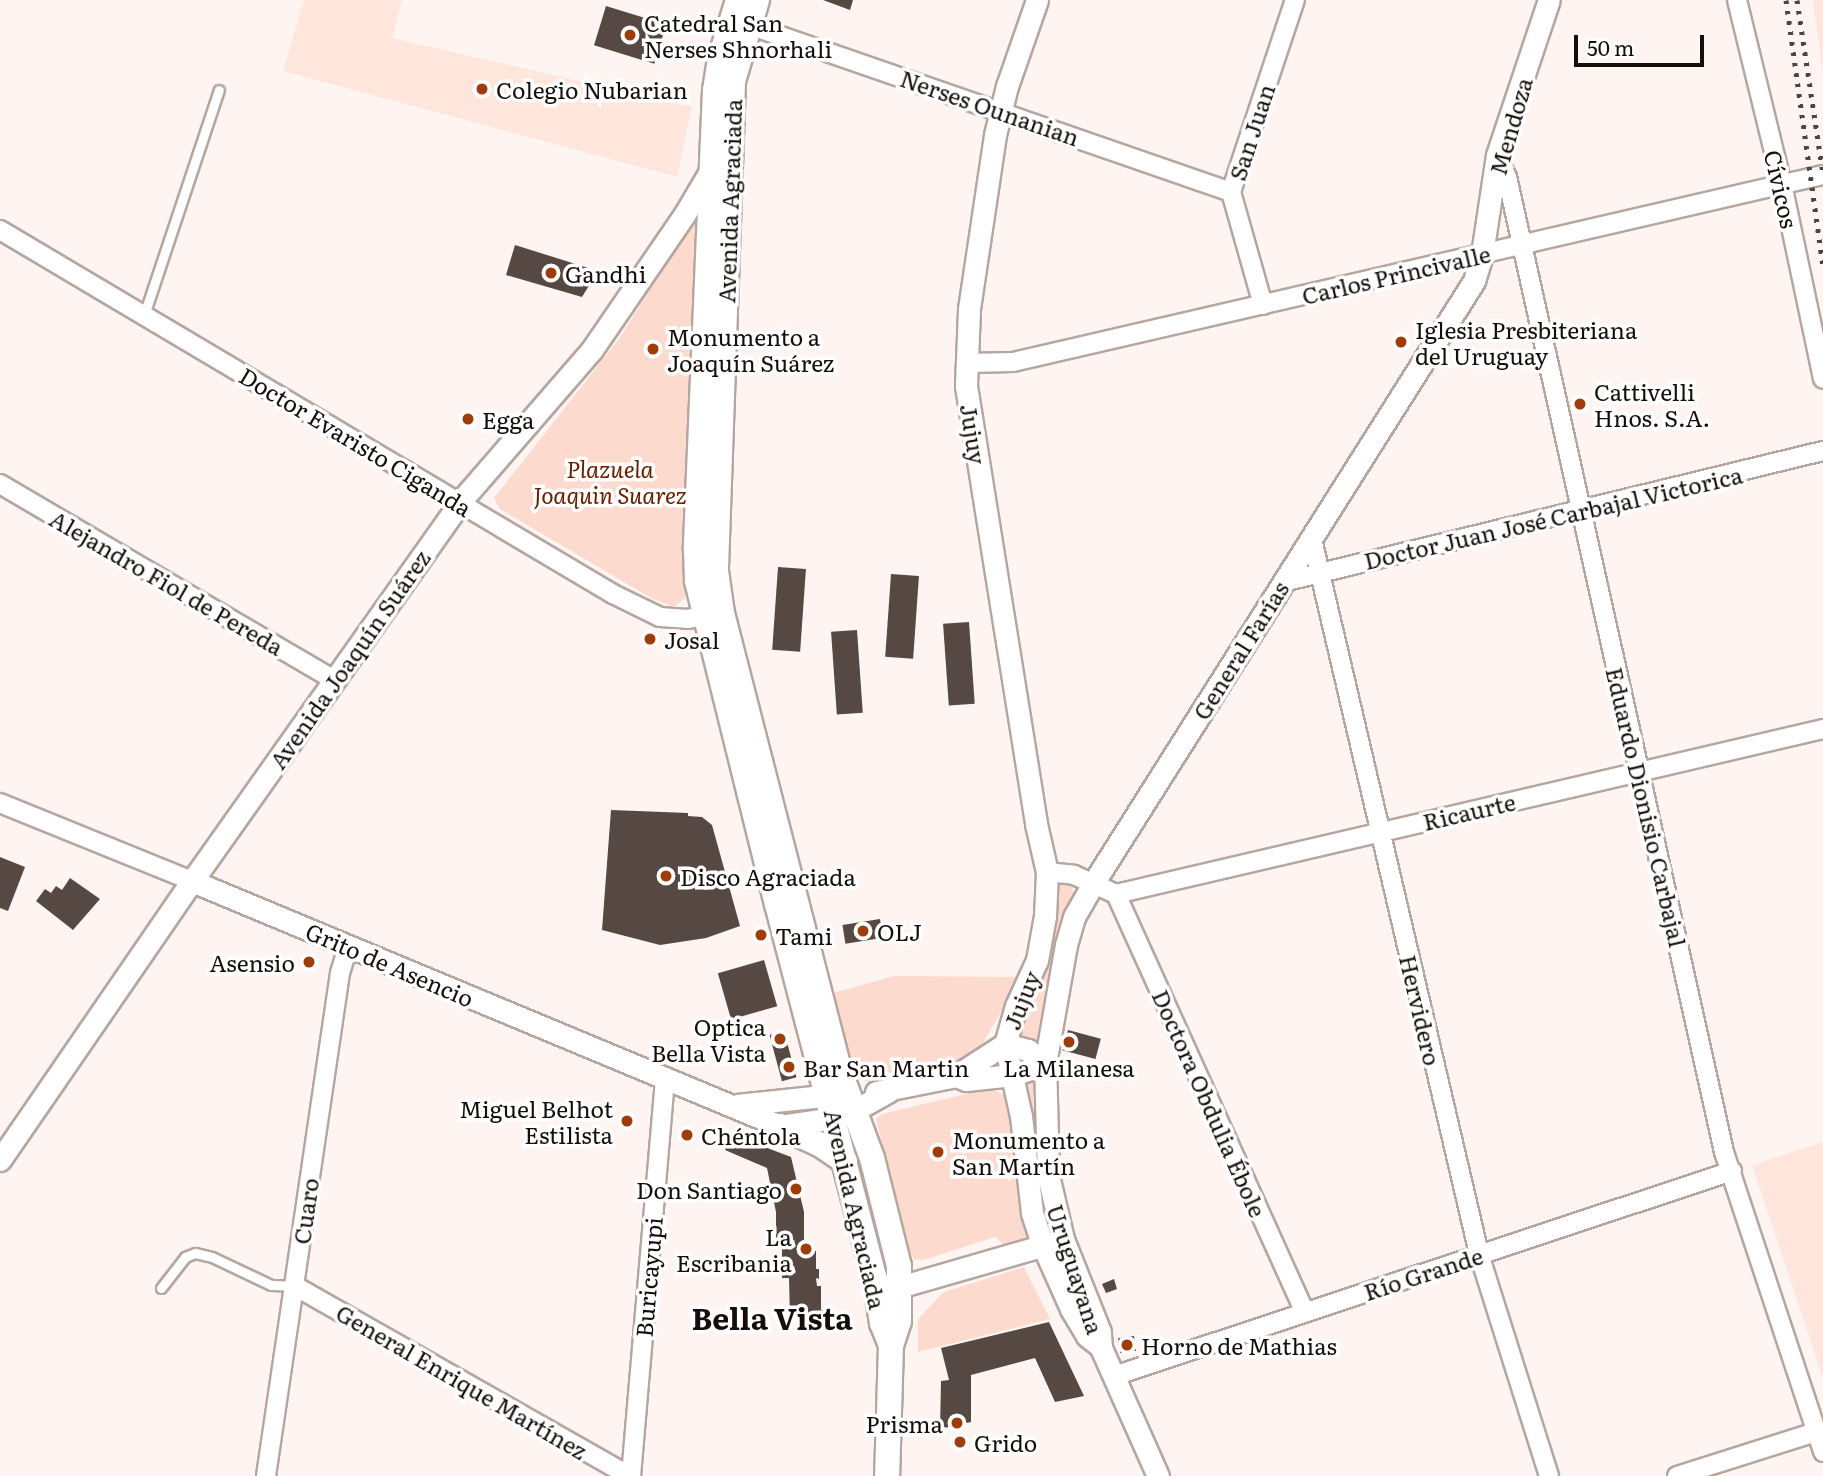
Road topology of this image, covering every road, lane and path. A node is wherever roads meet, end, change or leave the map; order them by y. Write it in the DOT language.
graph roads {
  1 [pos="738,0"];
  2 [pos="757,0"];
  3 [pos="1037,0"];
  4 [pos="1295,0"];
  5 [pos="1549,0"];
  6 [pos="1737,0"];
  7 [pos="749,24"];
  8 [pos="219,90"];
  9 [pos="1001,110"];
  10 [pos="1497,155"];
  11 [pos="712,168"];
  12 [pos="1823,175"];
  13 [pos="1782,184"];
  14 [pos="1231,192"];
  15 [pos="0,230"];
  16 [pos="1521,245"];
  17 [pos="1482,254"];
  18 [pos="1263,305"];
  19 [pos="144,315"];
  20 [pos="967,363"];
  21 [pos="1823,379"];
  22 [pos="1823,451"];
  23 [pos="0,484"];
  24 [pos="460,502"];
  25 [pos="1580,511"];
  26 [pos="1312,539"];
  27 [pos="1319,573"];
  28 [pos="1283,582"];
  29 [pos="713,614"];
  30 [pos="334,680"];
  31 [pos="1823,729"];
  32 [pos="1638,772"];
  33 [pos="0,803"];
  34 [pos="1379,832"];
  35 [pos="1047,872"];
  36 [pos="192,881"];
  37 [pos="1094,882"];
  38 [pos="1116,894"];
  39 [pos="348,946"];
  40 [pos="1004,1044"];
  41 [pos="1045,1064"];
  42 [pos="1013,1074"];
  43 [pos="956,1076"];
  44 [pos="665,1077"];
  45 [pos="842,1104"];
  46 [pos="732,1105"];
  47 [pos="780,1126"];
  48 [pos="0,1160"];
  49 [pos="845,1161"];
  50 [pos="1732,1171"];
  51 [pos="1053,1243"];
  52 [pos="1479,1254"];
  53 [pos="295,1286"];
  54 [pos="899,1287"];
  55 [pos="160,1288"];
  56 [pos="1305,1312"];
  57 [pos="891,1345"];
  58 [pos="1114,1376"];
  59 [pos="1816,1432"];
  60 [pos="1823,1452"];
  61 [pos="266,1476"];
  62 [pos="630,1476"];
  63 [pos="887,1476"];
  64 [pos="1158,1476"];
  65 [pos="1549,1476"];
  66 [pos="1677,1476"];
  1 -- 11 [label="main road, Avenida Agraciada"];
  2 -- 7 [label="main road, Avenida Agraciada"];
  3 -- 9 [label="street, Jujuy"];
  4 -- 14 [label="street, San Juan"];
  5 -- 10 [label="street, Mendoza"];
  6 -- 13 [label="street, Cívicos"];
  7 -- 9 [label="street, Nerses Ounanian"];
  7 -- 29 [label="main road, Avenida Agraciada"];
  8 -- 19 [label="lane"];
  9 -- 14 [label="street, Nerses Ounanian"];
  9 -- 20 [label="street, Jujuy"];
  10 -- 16 [label="street, Eduardo Dionisio Carbajal"];
  10 -- 17 [label="street, Mendoza"];
  11 -- 24 [label="street, Avenida Joaquín Suárez"];
  11 -- 29 [label="main road, Avenida Agraciada"];
  12 -- 13 [label="street, Carlos Princivalle"];
  13 -- 16 [label="street, Carlos Princivalle"];
  13 -- 21 [label="street, Cívicos"];
  14 -- 18 [label="street, San Juan"];
  15 -- 19 [label="street, Doctor Evaristo Ciganda"];
  16 -- 17 [label="street, Carlos Princivalle"];
  16 -- 25 [label="street, Eduardo Dionisio Carbajal"];
  17 -- 18 [label="street, Carlos Princivalle"];
  17 -- 26 [label="street, General Farías"];
  18 -- 20 [label="street, Carlos Princivalle"];
  19 -- 24 [label="street, Doctor Evaristo Ciganda"];
  20 -- 35 [label="street, Jujuy"];
  22 -- 25 [label="street, Doctor Juan José Carbajal Victorica"];
  23 -- 30 [label="street, Alejandro Fiol de Pereda"];
  24 -- 29 [label="street, Doctor Evaristo Ciganda"];
  24 -- 30 [label="street, Avenida Joaquín Suárez"];
  25 -- 27 [label="street, Doctor Juan José Carbajal Victorica"];
  25 -- 32 [label="street, Eduardo Dionisio Carbajal"];
  26 -- 27 [label="street, Hervidero"];
  26 -- 28 [label="street, General Farías"];
  27 -- 28 [label="street, Doctor Juan José Carbajal Victorica"];
  27 -- 34 [label="street, Hervidero"];
  28 -- 37 [label="street, General Farías"];
  29 -- 45 [label="main road, Avenida Agraciada"];
  30 -- 36 [label="street, Avenida Joaquín Suárez"];
  31 -- 32 [label="street, Ricaurte"];
  32 -- 34 [label="street, Ricaurte"];
  32 -- 50 [label="street, Eduardo Dionisio Carbajal"];
  33 -- 36 [label="street, Grito de Asencio"];
  34 -- 38 [label="street, Ricaurte"];
  34 -- 52 [label="street, Hervidero"];
  35 -- 37 [label="street"];
  35 -- 40 [label="street, Jujuy"];
  36 -- 39 [label="street, Grito de Asencio"];
  36 -- 48 [label="street, Avenida Joaquín Suárez"];
  37 -- 38 [label="street"];
  37 -- 41 [label="street, General Farías"];
  38 -- 56 [label="street, Doctora Obdulia Ébole"];
  39 -- 44 [label="street, Grito de Asencio"];
  39 -- 53 [label="street, Cuaro"];
  40 -- 41 [label="street"];
  40 -- 42 [label="street, Uruguayana"];
  40 -- 43 [label="street"];
  41 -- 42 [label="street"];
  41 -- 51 [label="street, Uruguayana"];
  42 -- 43 [label="street"];
  42 -- 51 [label="street, Uruguayana"];
  43 -- 45 [label="street"];
  44 -- 46 [label="street, Grito de Asencio"];
  44 -- 62 [label="street, Buricayupi"];
  45 -- 46 [label="street"];
  45 -- 47 [label="street"];
  45 -- 49 [label="main road, Avenida Agraciada"];
  45 -- 54 [label="main road, Avenida Agraciada"];
  46 -- 47 [label="street, Grito de Asencio"];
  47 -- 49 [label="main road"];
  49 -- 57 [label="main road, Avenida Agraciada"];
  50 -- 52 [label="street, Río Grande"];
  50 -- 59 [label="street, Eduardo Dionisio Carbajal"];
  51 -- 54 [label="street"];
  51 -- 58 [label="street, Uruguayana"];
  52 -- 56 [label="street, Río Grande"];
  52 -- 65 [label="street, Hervidero"];
  53 -- 55 [label="lane"];
  53 -- 61 [label="street, Cuaro"];
  53 -- 62 [label="street, General Enrique Martínez"];
  54 -- 57 [label="main road, Avenida Agraciada"];
  56 -- 58 [label="street, Río Grande"];
  57 -- 63 [label="main road, Avenida Agraciada"];
  58 -- 64 [label="street, Uruguayana"];
  59 -- 60 [label="street, Eduardo Dionisio Carbajal"];
  59 -- 66 [label="street"];
}
